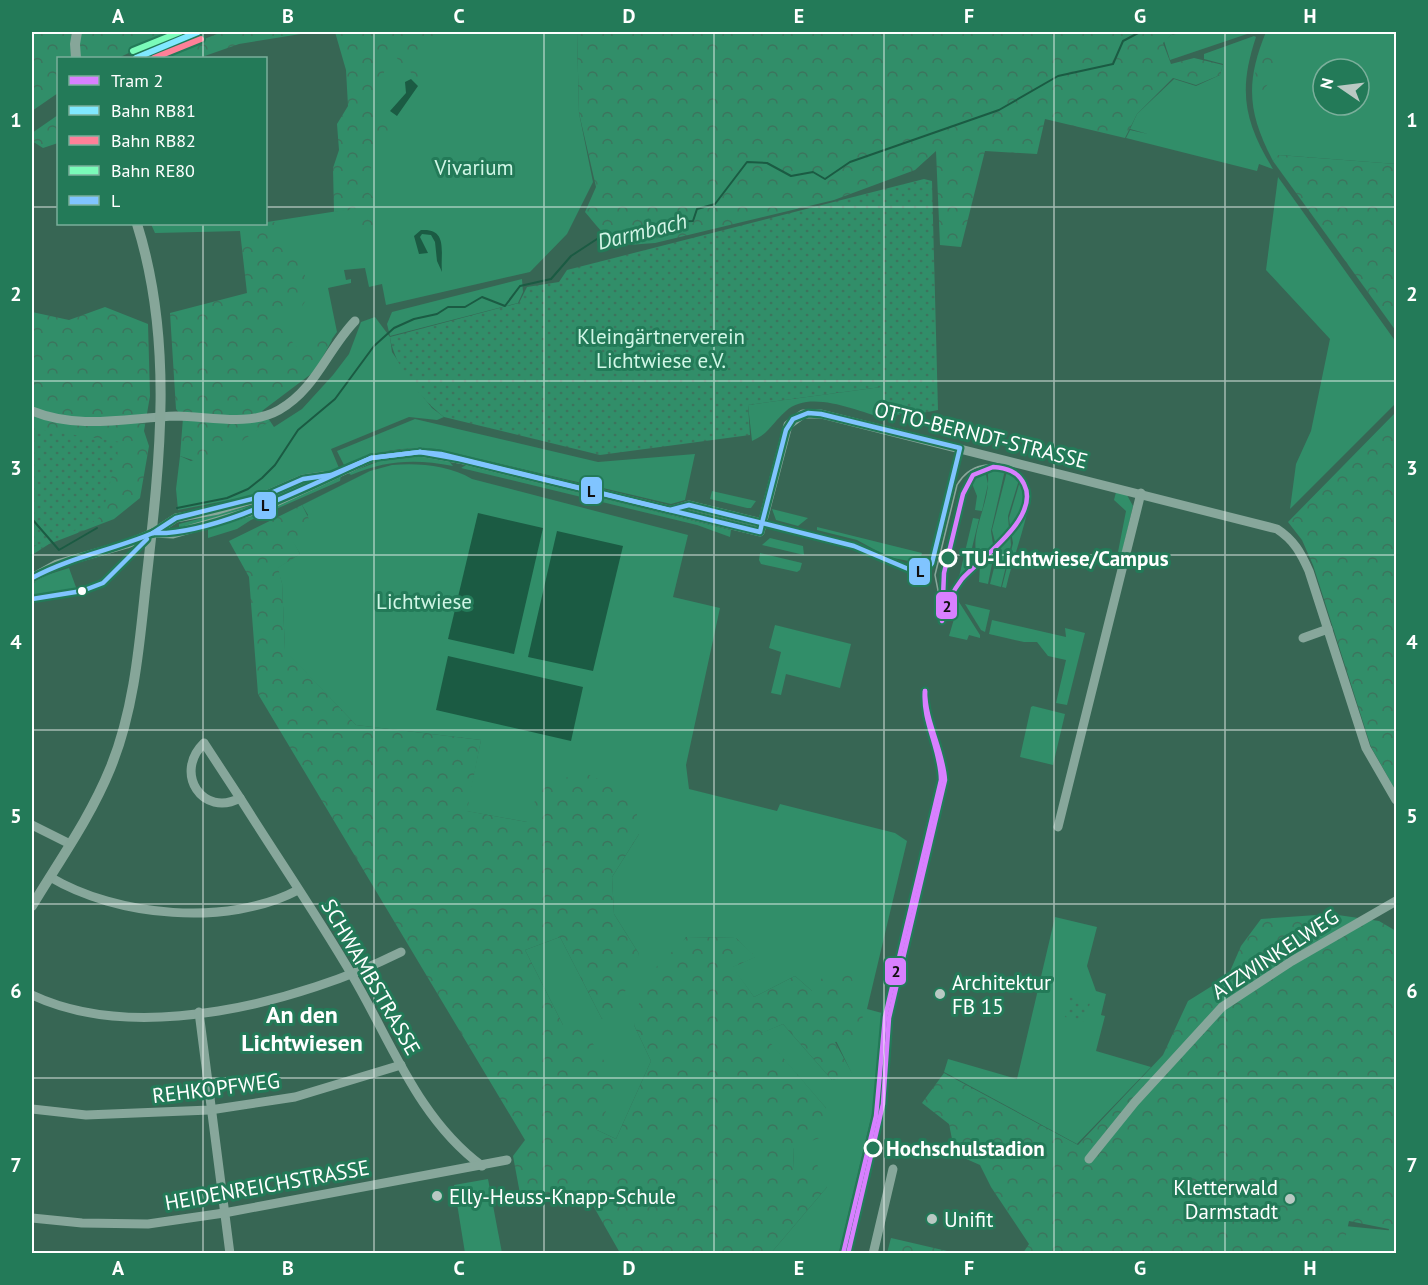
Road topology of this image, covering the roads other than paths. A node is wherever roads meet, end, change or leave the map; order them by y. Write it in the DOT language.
graph roads {
  1 [pos="77,32"];
  2 [pos="76,57"];
  3 [pos="137,225"];
  4 [pos="355,321"];
  5 [pos="32,411"];
  6 [pos="162,417"];
  7 [pos="331,475"];
  8 [pos="1141,493"];
  9 [pos="153,533"];
  10 [pos="32,578"];
  11 [pos="1328,629"];
  12 [pos="1303,638"];
  13 [pos="240,798"];
  14 [pos="1396,800"];
  15 [pos="32,825"];
  16 [pos="1058,827"];
  17 [pos="70,844"];
  18 [pos="50,876"];
  19 [pos="298,890"];
  20 [pos="1396,901"];
  21 [pos="32,906"];
  22 [pos="401,952"];
  23 [pos="352,975"];
  24 [pos="32,995"];
  25 [pos="199,1012"];
  26 [pos="401,1065"];
  27 [pos="32,1109"];
  28 [pos="210,1110"];
  29 [pos="1089,1159"];
  30 [pos="507,1160"];
  31 [pos="482,1166"];
  32 [pos="893,1169"];
  33 [pos="224,1213"];
  34 [pos="32,1218"];
  35 [pos="230,1254"];
  36 [pos="873,1254"];
  1 -- 2 [label="main road"];
  3 -- 6 [label="main road"];
  4 -- 6 [label="street"];
  5 -- 6 [label="street"];
  6 -- 9 [label="main road"];
  7 -- 8 [label="street, OTTO-BERNDT-STRASSE"];
  7 -- 9 [label="street"];
  7 -- 9 [label="street"];
  8 -- 11 [label="street, OTTO-BERNDT-STRASSE"];
  8 -- 16 [label="street"];
  9 -- 10 [label="street"];
  9 -- 17 [label="main road"];
  11 -- 12 [label="street"];
  11 -- 14 [label="street"];
  13 -- 13 [label="street, SCHWAMBSTRASSE"];
  13 -- 19 [label="street, SCHWAMBSTRASSE"];
  15 -- 17 [label="street"];
  17 -- 18 [label="main road"];
  18 -- 19 [label="street"];
  18 -- 21 [label="main road"];
  19 -- 23 [label="street, SCHWAMBSTRASSE"];
  20 -- 29 [label="street, ATZWINKELWEG"];
  22 -- 23 [label="street"];
  23 -- 25 [label="street"];
  23 -- 26 [label="street, SCHWAMBSTRASSE"];
  24 -- 25 [label="street"];
  25 -- 28 [label="street"];
  26 -- 28 [label="street, REHKOPFWEG"];
  26 -- 31 [label="street, SCHWAMBSTRASSE"];
  27 -- 28 [label="street, REHKOPFWEG"];
  28 -- 33 [label="street"];
  30 -- 31 [label="street, HEIDENREICHSTRASSE"];
  31 -- 33 [label="street, HEIDENREICHSTRASSE"];
  32 -- 36 [label="street"];
  33 -- 34 [label="street, HEIDENREICHSTRASSE"];
  33 -- 35 [label="street"];
}
